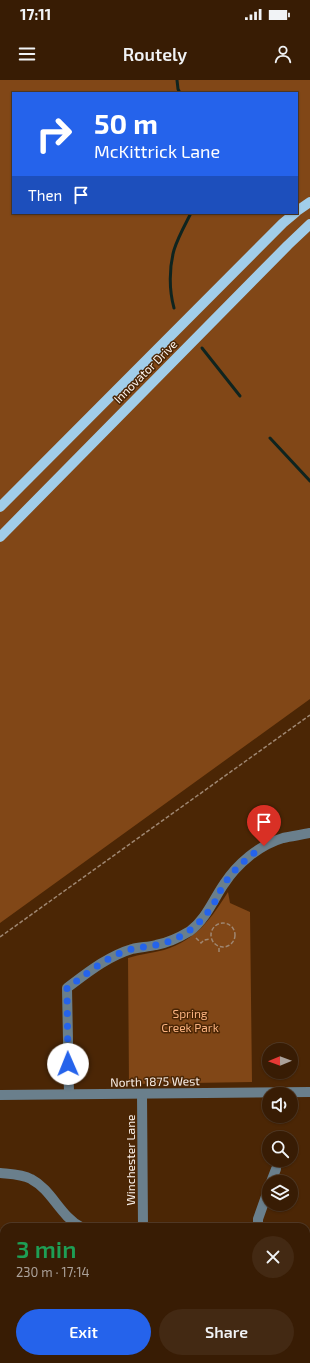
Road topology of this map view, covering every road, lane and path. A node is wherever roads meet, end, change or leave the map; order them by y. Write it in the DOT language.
graph roads {
  1 [pos="310,202"];
  2 [pos="298,211"];
  3 [pos="294,214"];
  4 [pos="310,224"];
  5 [pos="0,507"];
  6 [pos="0,536"];
  7 [pos="310,715"];
  8 [pos="310,833"];
  9 [pos="210,923"];
  10 [pos="214,927"];
  11 [pos="0,937"];
  12 [pos="195,937"];
  13 [pos="211,939"];
  14 [pos="219,947"];
  15 [pos="219,952"];
  16 [pos="310,1092"];
  17 [pos="69,1094"];
  18 [pos="142,1094"];
  19 [pos="0,1095"];
  20 [pos="276,1169"];
  21 [pos="0,1173"];
  22 [pos="274,1175"];
  23 [pos="262,1208"];
  24 [pos="76,1223"];
  25 [pos="143,1223"];
  26 [pos="258,1223"];
  1 -- 2 [label="main road, Innovator Drive"];
  3 -- 5 [label="main road, Innovator Drive"];
  4 -- 6 [label="main road, Innovator Drive"];
  7 -- 11 [label="path"];
  8 -- 17 [label="street"];
  9 -- 10 [label="path"];
  10 -- 13 [label="path"];
  10 -- 14 [label="path"];
  12 -- 13 [label="path"];
  13 -- 14 [label="path"];
  14 -- 15 [label="path"];
  16 -- 18 [label="street, North 1875 West"];
  17 -- 18 [label="street, North 1875 West"];
  17 -- 19 [label="street, North 1875 West"];
  18 -- 25 [label="street, Winchester Lane"];
  20 -- 22 [label="street"];
  21 -- 24 [label="street"];
  23 -- 26 [label="street"];
}
